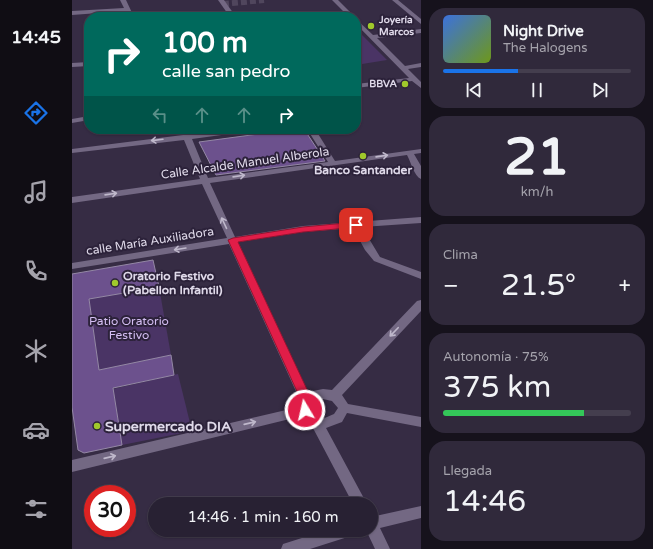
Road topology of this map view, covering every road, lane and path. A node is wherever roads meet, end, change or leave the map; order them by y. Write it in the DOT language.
graph roads {
  1 [pos="123,0"];
  2 [pos="221,0"];
  3 [pos="335,0"];
  4 [pos="396,0"];
  5 [pos="127,9"];
  6 [pos="84,12"];
  7 [pos="86,12"];
  8 [pos="128,12"];
  9 [pos="229,12"];
  10 [pos="347,12"];
  11 [pos="72,13"];
  12 [pos="421,22"];
  13 [pos="361,26"];
  14 [pos="421,32"];
  15 [pos="361,34"];
  16 [pos="370,35"];
  17 [pos="84,64"];
  18 [pos="72,65"];
  19 [pos="421,65"];
  20 [pos="402,68"];
  21 [pos="414,79"];
  22 [pos="361,85"];
  23 [pos="421,86"];
  24 [pos="84,119"];
  25 [pos="72,120"];
  26 [pos="180,134"];
  27 [pos="186,134"];
  28 [pos="314,134"];
  29 [pos="72,151"];
  30 [pos="421,151"];
  31 [pos="410,153"];
  32 [pos="333,163"];
  33 [pos="421,176"];
  34 [pos="205,181"];
  35 [pos="72,200"];
  36 [pos="421,220"];
  37 [pos="356,225"];
  38 [pos="233,240"];
  39 [pos="72,266"];
  40 [pos="421,276"];
  41 [pos="421,304"];
  42 [pos="334,396"];
  43 [pos="305,404"];
  44 [pos="344,408"];
  45 [pos="421,422"];
  46 [pos="318,426"];
  47 [pos="72,466"];
  48 [pos="356,497"];
  49 [pos="421,512"];
  50 [pos="378,522"];
  51 [pos="327,537"];
  52 [pos="377,537"];
  53 [pos="288,549"];
  54 [pos="383,549"];
  1 -- 5 [label="street"];
  2 -- 9 [label="street"];
  3 -- 10 [label="street"];
  4 -- 12 [label="street"];
  5 -- 7 [label="street"];
  5 -- 8 [label="street"];
  6 -- 11 [label="street"];
  13 -- 16 [label="street"];
  14 -- 16 [label="street"];
  15 -- 16 [label="street"];
  16 -- 20 [label="street"];
  17 -- 18 [label="street"];
  19 -- 20 [label="street"];
  20 -- 21 [label="street"];
  21 -- 22 [label="street"];
  21 -- 23 [label="street"];
  24 -- 25 [label="street"];
  26 -- 29 [label="street, one-way"];
  27 -- 34 [label="street"];
  28 -- 32 [label="street"];
  30 -- 31 [label="street, Calle Alcalde Manuel Alberola"];
  32 -- 31 [label="street, Calle Alcalde Manuel Alberola, one-way"];
  31 -- 33 [label="street"];
  34 -- 32 [label="street, Calle Alcalde Manuel Alberola, one-way"];
  35 -- 34 [label="street, Calle Alcalde Manuel Alberola, one-way"];
  38 -- 34 [label="street, one-way"];
  36 -- 37 [label="street, calle María Auxiliadora"];
  37 -- 38 [label="street, calle María Auxiliadora"];
  37 -- 40 [label="street"];
  38 -- 39 [label="street, calle María Auxiliadora, one-way"];
  38 -- 43 [label="street"];
  41 -- 42 [label="street, one-way"];
  42 -- 43 [label="street"];
  42 -- 44 [label="street"];
  43 -- 46 [label="street"];
  47 -- 43 [label="street, one-way"];
  44 -- 45 [label="street"];
  44 -- 46 [label="street"];
  46 -- 48 [label="street"];
  49 -- 50 [label="street"];
  51 -- 53 [label="street"];
  52 -- 54 [label="street"];
}
